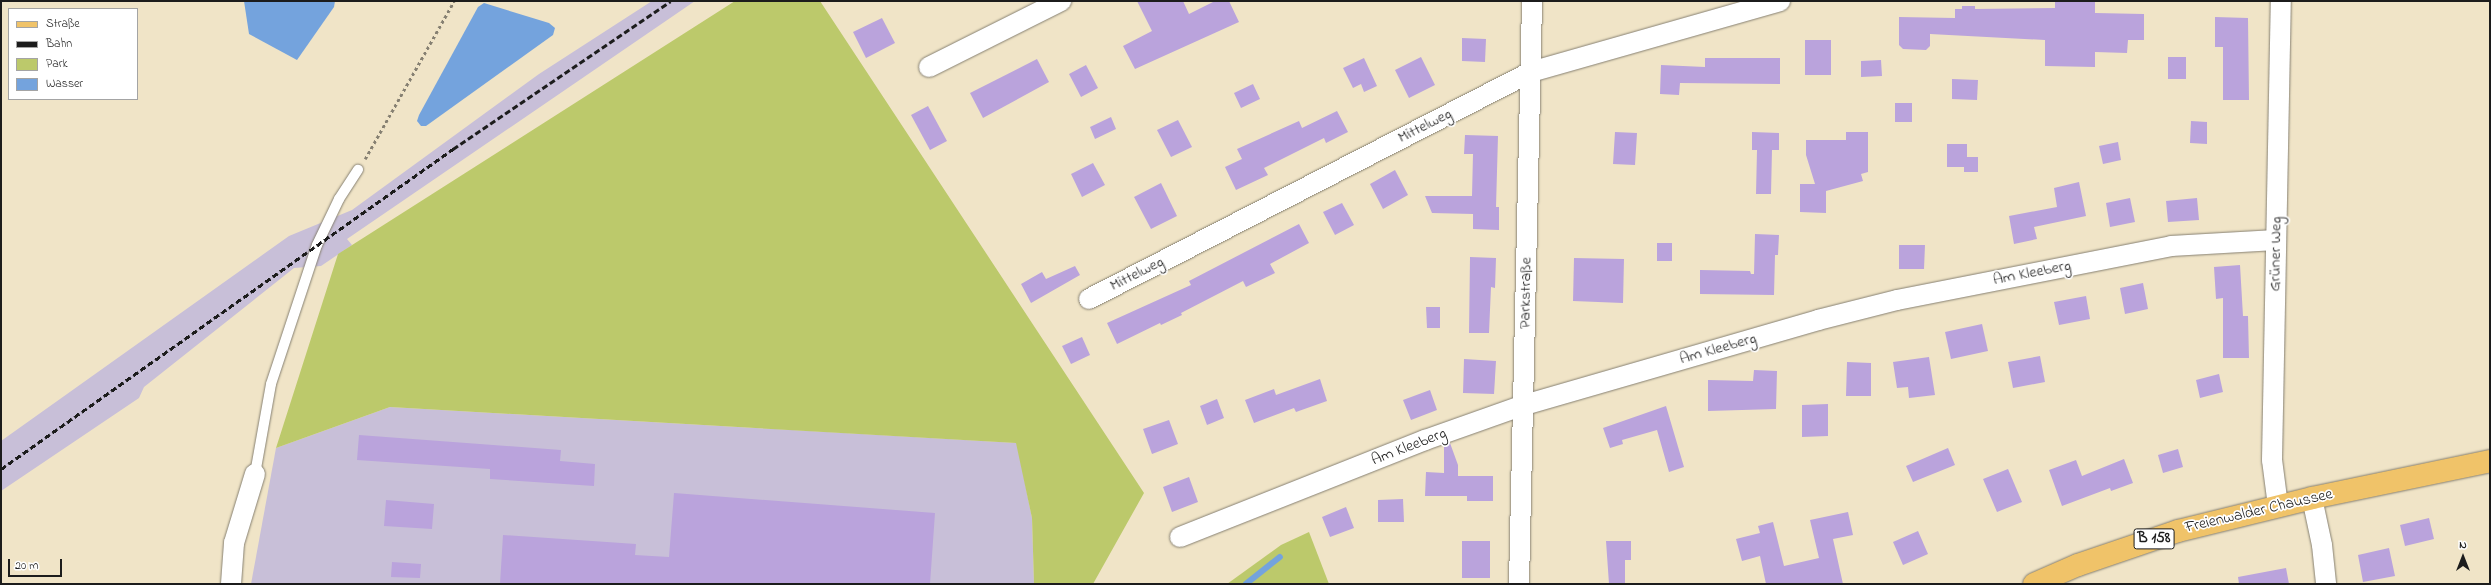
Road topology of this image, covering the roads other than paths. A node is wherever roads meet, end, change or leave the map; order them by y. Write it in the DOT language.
graph roads {
  1 [pos="1061,1"];
  2 [pos="1532,1"];
  3 [pos="1780,1"];
  4 [pos="2281,1"];
  5 [pos="929,67"];
  6 [pos="1530,72"];
  7 [pos="358,170"];
  8 [pos="2276,240"];
  9 [pos="1089,299"];
  10 [pos="1524,405"];
  11 [pos="2490,461"];
  12 [pos="255,474"];
  13 [pos="2312,498"];
  14 [pos="2278,506"];
  15 [pos="1180,537"];
  16 [pos="230,584"];
  17 [pos="1519,584"];
  18 [pos="2034,584"];
  19 [pos="2326,584"];
  1 -- 5 [label="street"];
  2 -- 6 [label="street, Parkstraße"];
  3 -- 6 [label="street, Mittelweg"];
  4 -- 8 [label="street, Grüner Weg"];
  6 -- 9 [label="street, Mittelweg"];
  6 -- 10 [label="street, Parkstraße"];
  7 -- 12 [label="lane"];
  8 -- 10 [label="street, Am Kleeberg"];
  8 -- 14 [label="street, Grüner Weg"];
  10 -- 15 [label="street, Am Kleeberg"];
  10 -- 17 [label="street, Parkstraße"];
  11 -- 13 [label="main road, Freienwalder Chaussee / B 158"];
  12 -- 16 [label="street"];
  13 -- 14 [label="main road, Freienwalder Chaussee / B 158"];
  13 -- 19 [label="street"];
  14 -- 18 [label="main road, Freienwalder Chaussee / B 158"];
}
